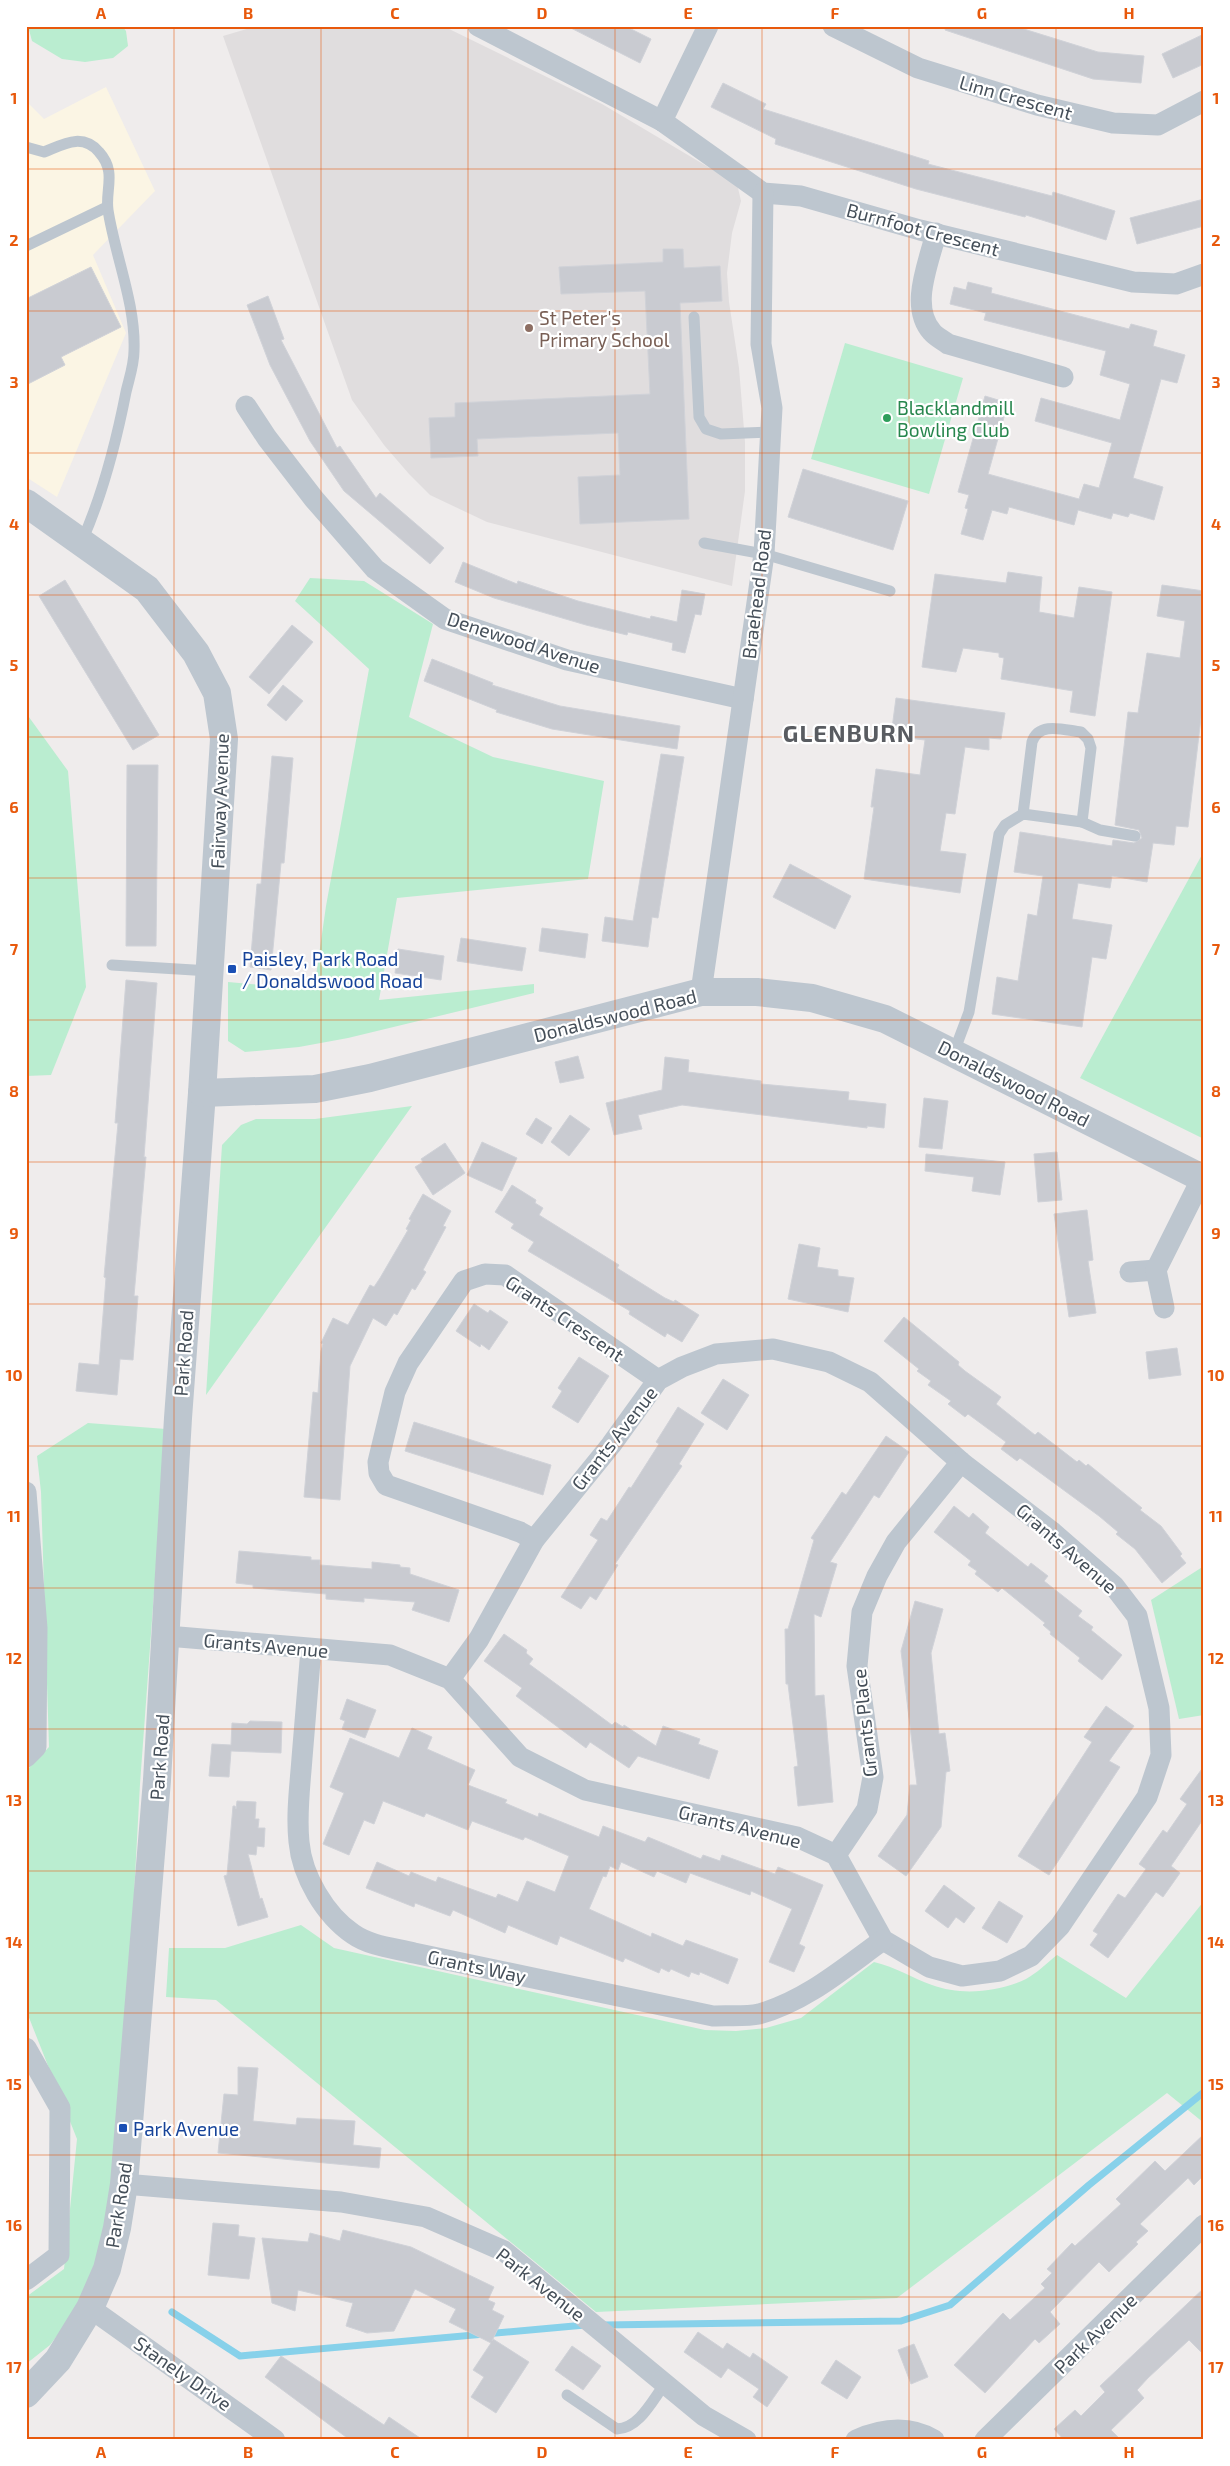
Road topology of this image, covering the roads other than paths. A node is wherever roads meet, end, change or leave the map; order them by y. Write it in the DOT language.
graph roads {
  1 [pos="478,26"];
  2 [pos="708,26"];
  3 [pos="833,26"];
  4 [pos="1204,101"];
  5 [pos="662,121"];
  6 [pos="27,150"];
  7 [pos="763,193"];
  8 [pos="107,207"];
  9 [pos="936,233"];
  10 [pos="26,246"];
  11 [pos="1204,274"];
  12 [pos="694,317"];
  13 [pos="1063,377"];
  14 [pos="246,406"];
  15 [pos="770,432"];
  16 [pos="26,503"];
  17 [pos="82,541"];
  18 [pos="704,542"];
  19 [pos="764,554"];
  20 [pos="890,591"];
  21 [pos="743,699"];
  22 [pos="1023,814"];
  23 [pos="1082,822"];
  24 [pos="1135,836"];
  25 [pos="112,965"];
  26 [pos="210,971"];
  27 [pos="701,992"];
  28 [pos="954,1052"];
  29 [pos="202,1093"];
  30 [pos="1203,1178"];
  31 [pos="1156,1270"];
  32 [pos="1130,1272"];
  33 [pos="1164,1308"];
  34 [pos="658,1380"];
  35 [pos="961,1462"];
  36 [pos="26,1492"];
  37 [pos="534,1540"];
  38 [pos="167,1636"];
  39 [pos="311,1649"];
  40 [pos="450,1679"];
  41 [pos="26,1757"];
  42 [pos="836,1855"];
  43 [pos="883,1940"];
  44 [pos="26,2048"];
  45 [pos="124,2184"];
  46 [pos="1204,2225"];
  47 [pos="26,2280"];
  48 [pos="90,2308"];
  49 [pos="664,2385"];
  50 [pos="26,2394"];
  51 [pos="567,2395"];
  52 [pos="275,2440"];
  53 [pos="746,2440"];
  54 [pos="856,2440"];
  55 [pos="934,2440"];
  56 [pos="985,2440"];
  1 -- 5 [label="street"];
  2 -- 5 [label="street"];
  3 -- 4 [label="street, Linn Crescent"];
  5 -- 7 [label="street"];
  6 -- 8 [label="lane"];
  7 -- 9 [label="street, Burnfoot Crescent"];
  7 -- 15 [label="street, Braehead Road"];
  8 -- 10 [label="lane"];
  8 -- 17 [label="lane"];
  9 -- 11 [label="street, Burnfoot Crescent"];
  9 -- 13 [label="street"];
  12 -- 15 [label="lane"];
  14 -- 21 [label="street, Denewood Avenue"];
  15 -- 19 [label="street, Braehead Road"];
  16 -- 17 [label="street, Fairway Avenue"];
  17 -- 26 [label="street, Fairway Avenue"];
  18 -- 19 [label="lane"];
  19 -- 20 [label="lane"];
  19 -- 21 [label="street, Braehead Road"];
  21 -- 27 [label="street, Braehead Road"];
  22 -- 23 [label="lane"];
  22 -- 23 [label="lane"];
  22 -- 28 [label="lane"];
  23 -- 24 [label="lane"];
  25 -- 26 [label="lane"];
  26 -- 29 [label="street, Fairway Avenue"];
  27 -- 28 [label="street, Donaldswood Road"];
  27 -- 29 [label="street, Donaldswood Road"];
  28 -- 30 [label="street, Donaldswood Road"];
  29 -- 38 [label="street, Park Road"];
  30 -- 31 [label="street"];
  31 -- 32 [label="street"];
  31 -- 33 [label="street"];
  34 -- 35 [label="street, Grants Avenue"];
  34 -- 37 [label="street, Grants Avenue"];
  34 -- 37 [label="street, Grants Crescent"];
  35 -- 42 [label="street, Grants Place"];
  35 -- 43 [label="street, Grants Avenue"];
  36 -- 41 [label="street"];
  37 -- 40 [label="street, Grants Avenue"];
  38 -- 39 [label="street, Grants Avenue"];
  38 -- 45 [label="street, Park Road"];
  39 -- 40 [label="street, Grants Avenue"];
  39 -- 43 [label="street, Grants Way"];
  40 -- 42 [label="street, Grants Avenue"];
  42 -- 43 [label="street"];
  44 -- 47 [label="street"];
  45 -- 48 [label="street, Park Road"];
  45 -- 49 [label="street, Park Avenue"];
  46 -- 56 [label="street, Park Avenue"];
  48 -- 50 [label="street, Park Road"];
  48 -- 52 [label="street, Stanely Drive"];
  49 -- 51 [label="lane"];
  49 -- 53 [label="street, Park Avenue"];
  54 -- 55 [label="street"];
}
